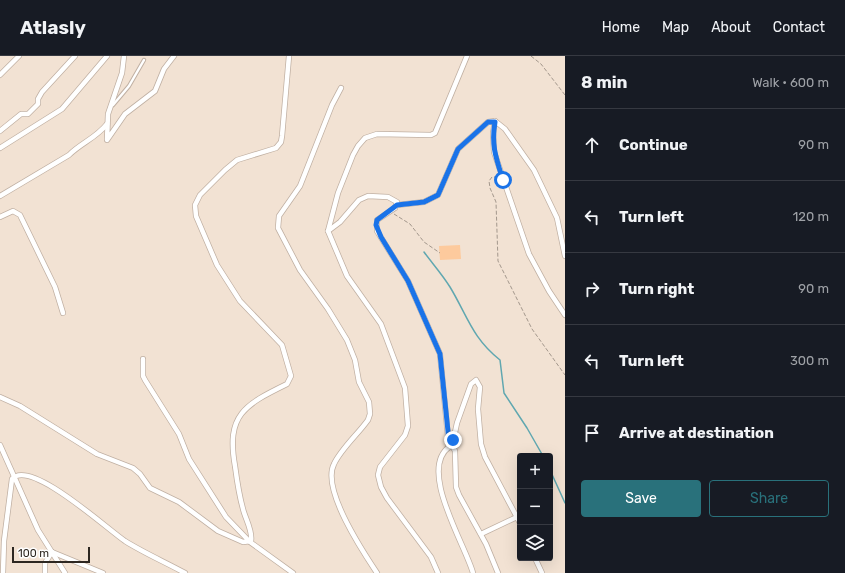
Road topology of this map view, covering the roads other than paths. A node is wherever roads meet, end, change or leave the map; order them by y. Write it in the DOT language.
graph roads {
  1 [pos="19,56"];
  2 [pos="75,56"];
  3 [pos="107,56"];
  4 [pos="124,56"];
  5 [pos="173,56"];
  6 [pos="289,56"];
  7 [pos="467,56"];
  8 [pos="144,60"];
  9 [pos="0,75"];
  10 [pos="341,88"];
  11 [pos="110,106"];
  12 [pos="495,122"];
  13 [pos="108,123"];
  14 [pos="0,131"];
  15 [pos="0,148"];
  16 [pos="0,196"];
  17 [pos="397,205"];
  18 [pos="0,217"];
  19 [pos="328,231"];
  20 [pos="565,256"];
  21 [pos="63,313"];
  22 [pos="565,315"];
  23 [pos="143,359"];
  24 [pos="0,397"];
  25 [pos="449,441"];
  26 [pos="0,445"];
  27 [pos="449,447"];
  28 [pos="14,477"];
  29 [pos="517,517"];
  30 [pos="481,534"];
  31 [pos="250,542"];
  32 [pos="52,552"];
  33 [pos="536,561"];
  34 [pos="3,573"];
  35 [pos="44,573"];
  36 [pos="65,573"];
  37 [pos="103,573"];
  38 [pos="185,573"];
  39 [pos="293,573"];
  40 [pos="377,573"];
  41 [pos="438,573"];
  42 [pos="473,573"];
  43 [pos="498,573"];
  44 [pos="542,573"];
  1 -- 9 [label="street"];
  2 -- 14 [label="street"];
  3 -- 15 [label="street"];
  4 -- 11 [label="street"];
  5 -- 13 [label="street"];
  6 -- 31 [label="street"];
  7 -- 19 [label="street"];
  8 -- 11 [label="lane"];
  10 -- 40 [label="street"];
  11 -- 13 [label="street"];
  12 -- 17 [label="street"];
  12 -- 20 [label="street"];
  12 -- 22 [label="street"];
  13 -- 16 [label="street"];
  17 -- 19 [label="street"];
  17 -- 25 [label="street"];
  18 -- 21 [label="street"];
  19 -- 41 [label="street"];
  23 -- 31 [label="street"];
  24 -- 31 [label="street"];
  25 -- 27 [label="street"];
  25 -- 29 [label="street"];
  26 -- 28 [label="street"];
  27 -- 30 [label="street"];
  27 -- 42 [label="street"];
  28 -- 32 [label="street"];
  28 -- 34 [label="street"];
  28 -- 38 [label="street"];
  29 -- 30 [label="street"];
  30 -- 43 [label="street"];
  31 -- 39 [label="street"];
  32 -- 35 [label="street"];
  32 -- 36 [label="street"];
  32 -- 37 [label="street"];
  33 -- 44 [label="street"];
}
